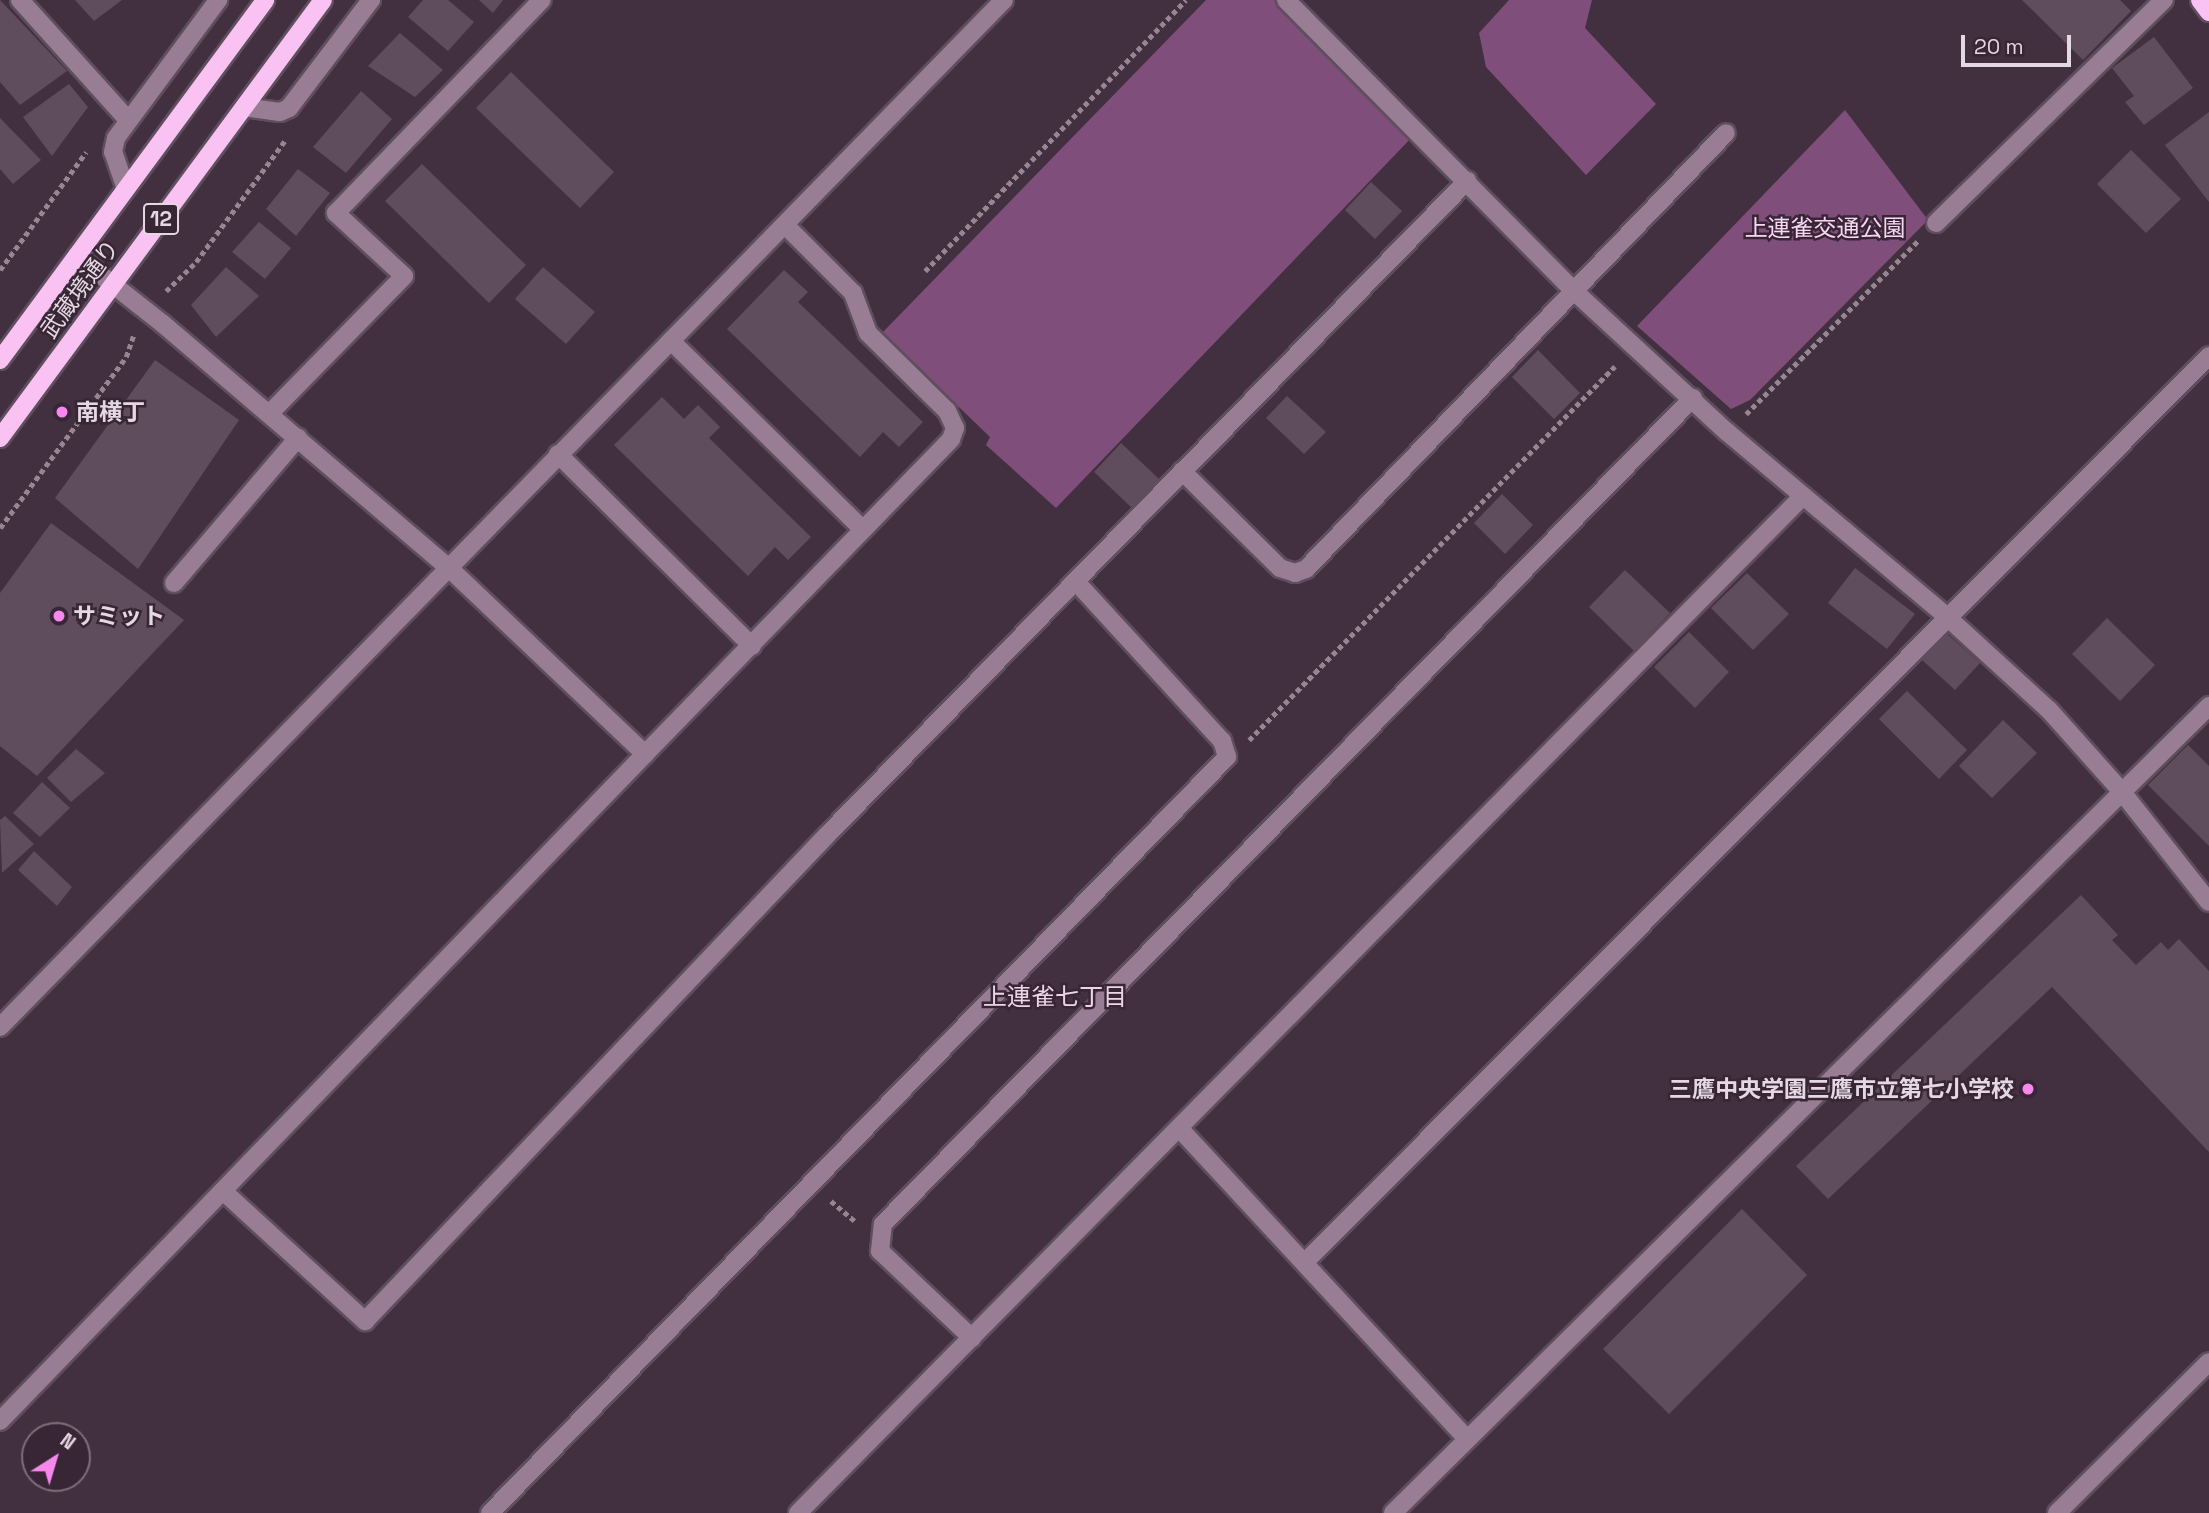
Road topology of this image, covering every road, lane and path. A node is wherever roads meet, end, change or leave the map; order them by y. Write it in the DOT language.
graph roads {
  1 [pos="20,0"];
  2 [pos="218,0"];
  3 [pos="265,0"];
  4 [pos="323,0"];
  5 [pos="371,0"];
  6 [pos="542,0"];
  7 [pos="1004,0"];
  8 [pos="1186,0"];
  9 [pos="1286,0"];
  10 [pos="2164,0"];
  11 [pos="2200,0"];
  12 [pos="2209,12"];
  13 [pos="244,107"];
  14 [pos="128,120"];
  15 [pos="293,132"];
  16 [pos="1726,133"];
  17 [pos="93,143"];
  18 [pos="1467,181"];
  19 [pos="126,189"];
  20 [pos="1936,223"];
  21 [pos="785,225"];
  22 [pos="77,257"];
  23 [pos="0,270"];
  24 [pos="925,271"];
  25 [pos="113,286"];
  26 [pos="1574,291"];
  27 [pos="161,295"];
  28 [pos="139,320"];
  29 [pos="671,341"];
  30 [pos="1635,345"];
  31 [pos="2209,356"];
  32 [pos="0,360"];
  33 [pos="1693,398"];
  34 [pos="269,414"];
  35 [pos="1727,432"];
  36 [pos="0,438"];
  37 [pos="298,438"];
  38 [pos="558,454"];
  39 [pos="1182,471"];
  40 [pos="1803,495"];
  41 [pos="0,528"];
  42 [pos="863,530"];
  43 [pos="450,569"];
  44 [pos="174,583"];
  45 [pos="1077,583"];
  46 [pos="1946,616"];
  47 [pos="752,646"];
  48 [pos="2209,706"];
  49 [pos="645,754"];
  50 [pos="1227,757"];
  51 [pos="2122,792"];
  52 [pos="2209,902"];
  53 [pos="0,1027"];
  54 [pos="1179,1128"];
  55 [pos="808,1182"];
  56 [pos="223,1191"];
  57 [pos="881,1243"];
  58 [pos="1305,1262"];
  59 [pos="972,1338"];
  60 [pos="2209,1362"];
  61 [pos="0,1421"];
  62 [pos="1466,1438"];
  63 [pos="490,1513"];
  64 [pos="798,1513"];
  65 [pos="1393,1513"];
  66 [pos="2057,1513"];
  1 -- 14 [label="street"];
  2 -- 14 [label="street"];
  3 -- 19 [label="main road, 武蔵境通り / 12"];
  4 -- 13 [label="main road, 武蔵境通り / 12"];
  5 -- 13 [label="street"];
  6 -- 34 [label="street"];
  7 -- 21 [label="street"];
  8 -- 24 [label="path"];
  9 -- 18 [label="street"];
  10 -- 20 [label="street"];
  11 -- 12 [label="main road"];
  13 -- 25 [label="main road, 武蔵境通り / 12"];
  14 -- 19 [label="street"];
  15 -- 27 [label="path"];
  16 -- 26 [label="street"];
  17 -- 23 [label="path"];
  18 -- 26 [label="street"];
  18 -- 39 [label="street"];
  19 -- 22 [label="main road, 武蔵境通り / 12"];
  20 -- 35 [label="path"];
  21 -- 29 [label="street"];
  21 -- 42 [label="street"];
  22 -- 25 [label="street"];
  22 -- 32 [label="main road, 武蔵境通り / 12"];
  25 -- 34 [label="street"];
  25 -- 36 [label="main road, 武蔵境通り / 12"];
  26 -- 30 [label="street"];
  26 -- 39 [label="street"];
  28 -- 41 [label="path"];
  29 -- 38 [label="street"];
  29 -- 42 [label="street"];
  30 -- 33 [label="street"];
  30 -- 50 [label="path"];
  31 -- 46 [label="street"];
  33 -- 35 [label="street"];
  33 -- 57 [label="street"];
  34 -- 37 [label="street"];
  35 -- 40 [label="street"];
  37 -- 43 [label="street"];
  37 -- 44 [label="street"];
  38 -- 43 [label="street"];
  38 -- 47 [label="street"];
  39 -- 45 [label="street"];
  40 -- 46 [label="street"];
  40 -- 54 [label="street"];
  42 -- 47 [label="street"];
  43 -- 49 [label="street"];
  43 -- 53 [label="street"];
  45 -- 50 [label="street"];
  45 -- 56 [label="street"];
  46 -- 51 [label="street"];
  46 -- 58 [label="street"];
  47 -- 49 [label="street"];
  48 -- 51 [label="street"];
  49 -- 56 [label="street"];
  50 -- 55 [label="street"];
  51 -- 52 [label="street"];
  51 -- 62 [label="street"];
  54 -- 58 [label="street"];
  54 -- 59 [label="street"];
  55 -- 57 [label="path"];
  55 -- 63 [label="street"];
  56 -- 61 [label="street"];
  57 -- 59 [label="street"];
  58 -- 62 [label="street"];
  59 -- 64 [label="street"];
  60 -- 66 [label="street"];
  62 -- 65 [label="street"];
}
